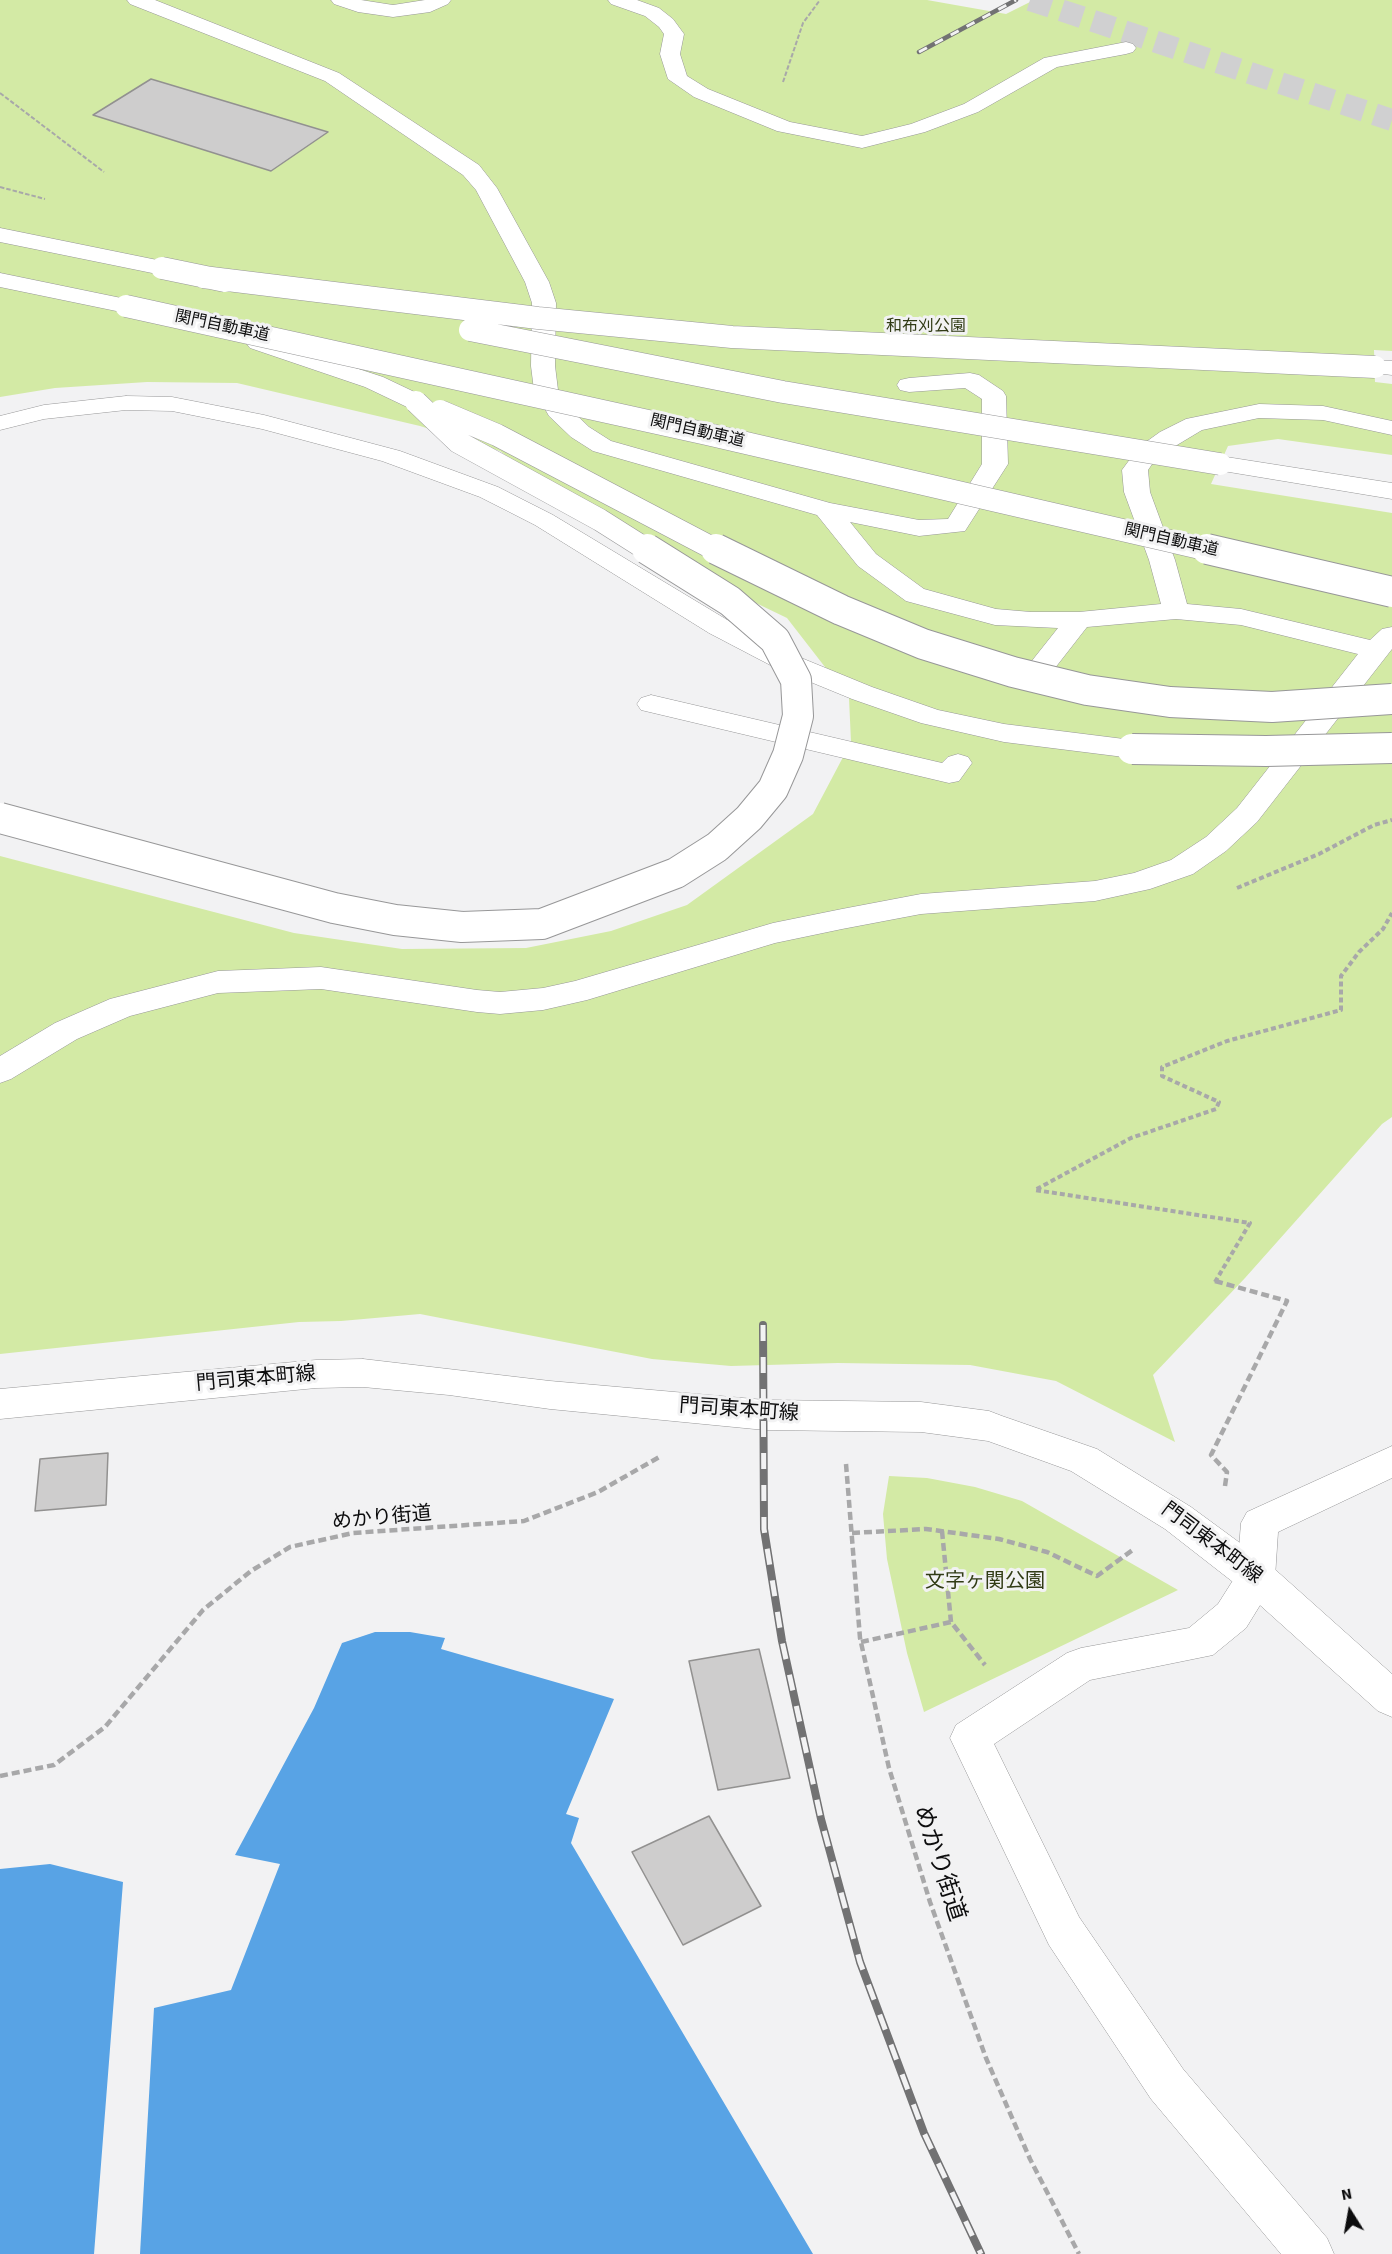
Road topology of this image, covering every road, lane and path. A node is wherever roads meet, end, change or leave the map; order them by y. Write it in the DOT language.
graph roads {
  1 [pos="136,0"];
  2 [pos="341,0"];
  3 [pos="441,0"];
  4 [pos="618,0"];
  5 [pos="820,0"];
  6 [pos="1126,48"];
  7 [pos="0,93"];
  8 [pos="792,128"];
  9 [pos="104,172"];
  10 [pos="0,187"];
  11 [pos="55,202"];
  12 [pos="0,235"];
  13 [pos="203,277"];
  14 [pos="0,280"];
  15 [pos="158,313"];
  16 [pos="1383,368"];
  17 [pos="909,385"];
  18 [pos="416,402"];
  19 [pos="0,423"];
  20 [pos="1392,428"];
  21 [pos="1392,490"];
  22 [pos="826,510"];
  23 [pos="1392,592"];
  24 [pos="1176,610"];
  25 [pos="1079,620"];
  26 [pos="1383,642"];
  27 [pos="1045,662"];
  28 [pos="1392,699"];
  29 [pos="651,704"];
  30 [pos="1392,748"];
  31 [pos="958,763"];
  32 [pos="0,818"];
  33 [pos="1392,913"];
  34 [pos="0,1071"];
  35 [pos="0,1404"];
  36 [pos="662,1456"];
  37 [pos="845,1461"];
  38 [pos="1392,1461"];
  39 [pos="1224,1490"];
  40 [pos="1178,1518"];
  41 [pos="942,1531"];
  42 [pos="852,1533"];
  43 [pos="1256,1577"];
  44 [pos="951,1622"];
  45 [pos="861,1642"];
  46 [pos="1392,1699"];
  47 [pos="1018,1706"];
  48 [pos="0,1776"];
  49 [pos="1078,2254"];
  50 [pos="1311,2254"];
  1 -- 22 [label="main road"];
  2 -- 3 [label="main road"];
  4 -- 8 [label="main road"];
  5 -- 8 [label="path"];
  6 -- 8 [label="main road"];
  7 -- 9 [label="path"];
  10 -- 11 [label="path"];
  12 -- 13 [label="main road, bridge"];
  13 -- 16 [label="main road, bridge"];
  13 -- 21 [label="main road, bridge"];
  14 -- 15 [label="main road, 関門自動車道, bridge"];
  15 -- 18 [label="main road, bridge"];
  15 -- 23 [label="main road, 関門自動車道, bridge"];
  17 -- 22 [label="main road"];
  18 -- 28 [label="main road, bridge"];
  18 -- 32 [label="main road, bridge"];
  19 -- 30 [label="main road, bridge"];
  20 -- 24 [label="main road"];
  22 -- 25 [label="main road"];
  24 -- 25 [label="main road"];
  24 -- 26 [label="main road"];
  25 -- 27 [label="main road"];
  26 -- 34 [label="main road"];
  29 -- 31 [label="main road"];
  33 -- 39 [label="path"];
  35 -- 40 [label="main road, 門司東本町線"];
  36 -- 48 [label="path, めかり街道"];
  37 -- 42 [label="path, めかり街道"];
  38 -- 43 [label="main road"];
  40 -- 41 [label="path"];
  40 -- 43 [label="main road, 門司東本町線"];
  41 -- 42 [label="path"];
  41 -- 44 [label="path"];
  42 -- 45 [label="path, めかり街道"];
  43 -- 46 [label="main road, 門司東本町線"];
  43 -- 47 [label="main road"];
  44 -- 45 [label="path"];
  44 -- 47 [label="path"];
  45 -- 49 [label="path, めかり街道"];
  47 -- 50 [label="main road"];
}
